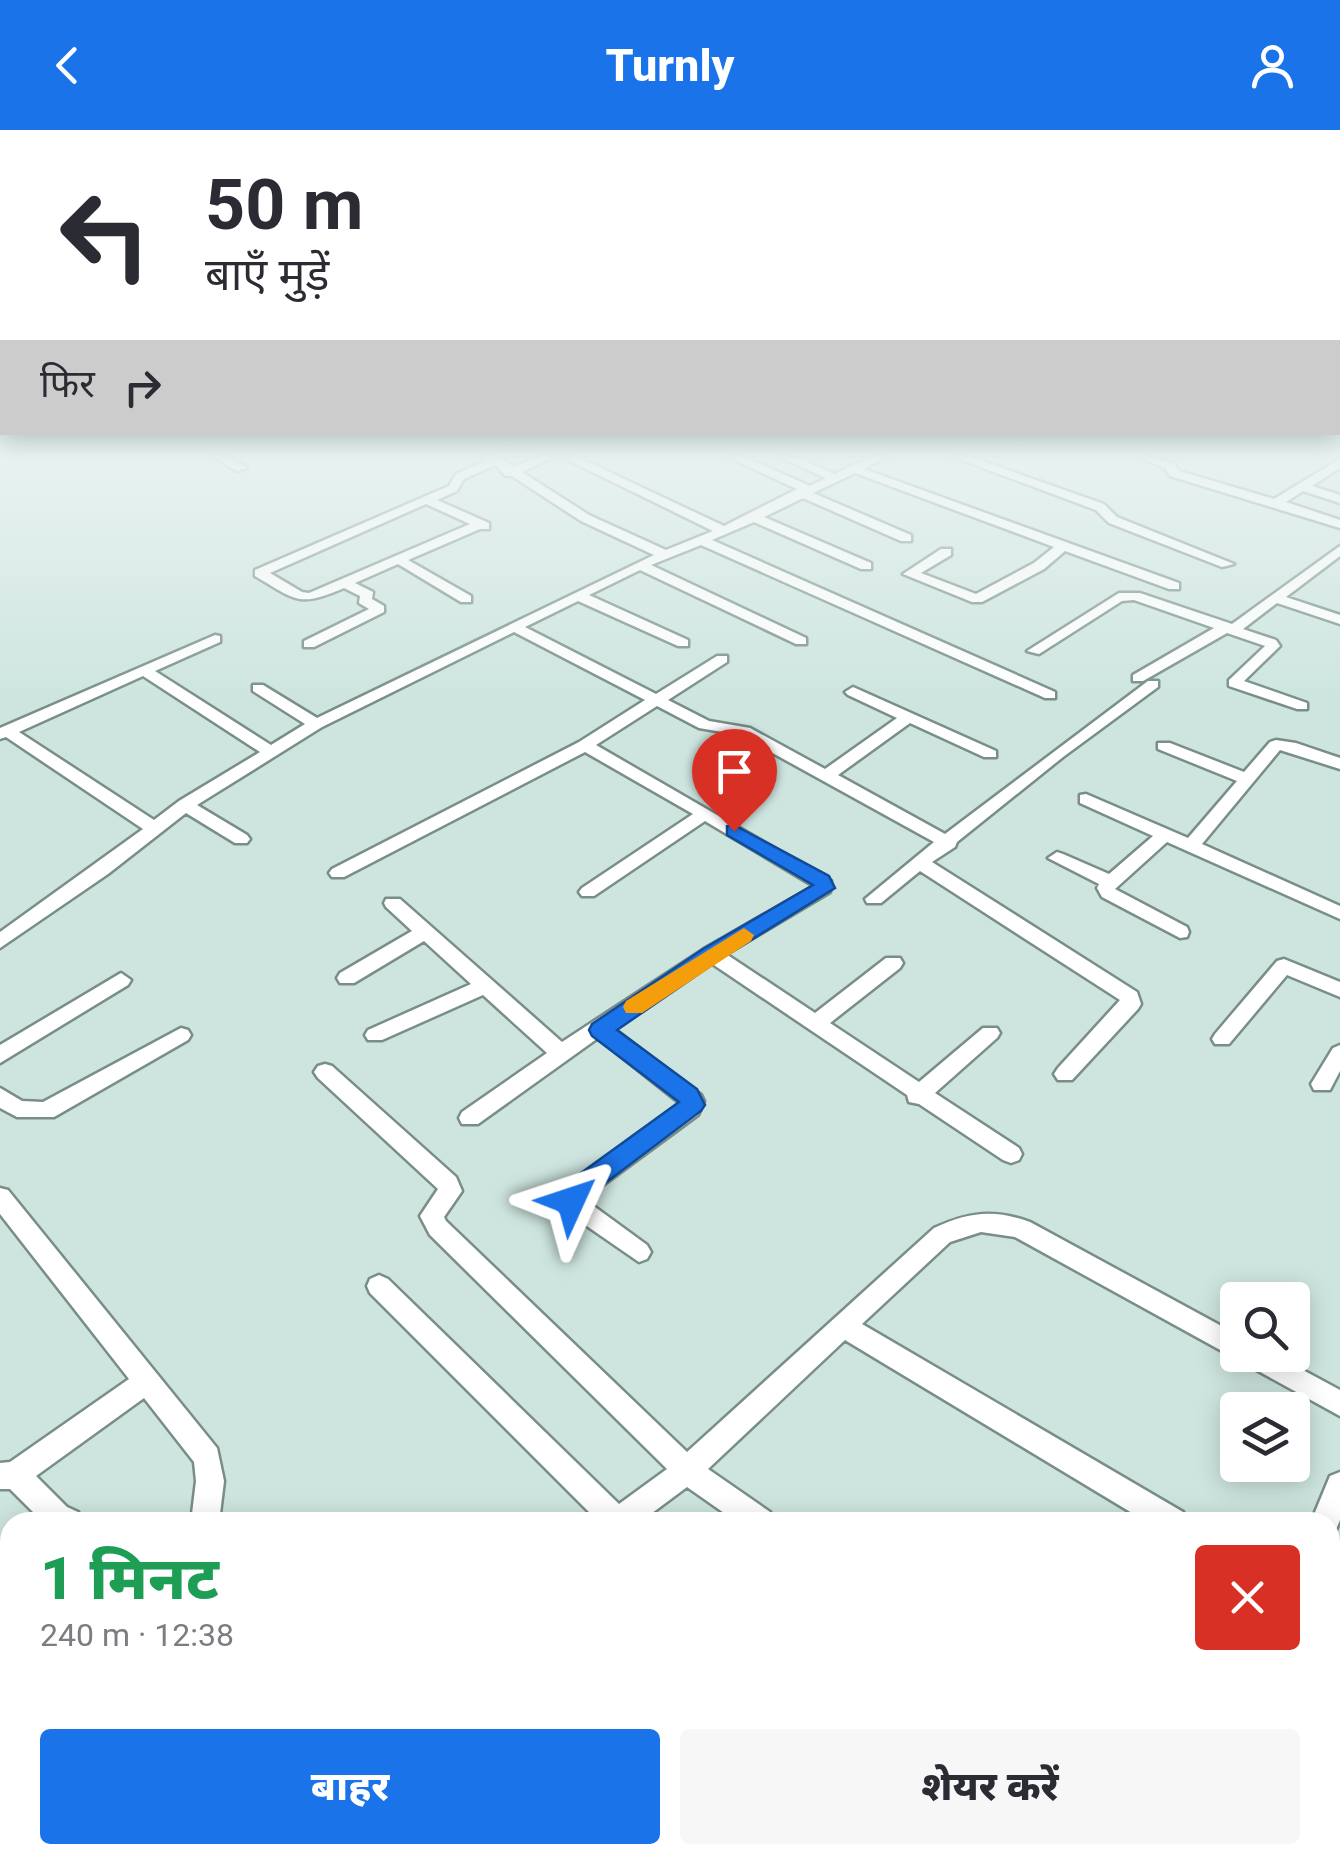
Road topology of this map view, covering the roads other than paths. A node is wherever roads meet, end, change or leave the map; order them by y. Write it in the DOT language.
graph roads {
  1 [pos="341,537"];
  2 [pos="455,537"];
  3 [pos="626,537"];
  4 [pos="709,537"];
  5 [pos="799,537"];
  6 [pos="1042,537"];
  7 [pos="1157,537"];
  8 [pos="701,540"];
  9 [pos="1063,546"];
  10 [pos="1340,550"];
  11 [pos="946,552"];
  12 [pos="668,556"];
  13 [pos="396,558"];
  14 [pos="1227,564"];
  15 [pos="640,565"];
  16 [pos="866,566"];
  17 [pos="344,582"];
  18 [pos="1174,586"];
  19 [pos="579,596"];
  20 [pos="1275,598"];
  21 [pos="466,599"];
  22 [pos="1340,620"];
  23 [pos="516,628"];
  24 [pos="1230,628"];
  25 [pos="215,640"];
  26 [pos="801,641"];
  27 [pos="683,643"];
  28 [pos="309,644"];
  29 [pos="1034,651"];
  30 [pos="722,658"];
  31 [pos="145,670"];
  32 [pos="258,688"];
  33 [pos="853,692"];
  34 [pos="1050,694"];
  35 [pos="660,701"];
  36 [pos="1302,706"];
  37 [pos="907,718"];
  38 [pos="316,724"];
  39 [pos="3,732"];
  40 [pos="585,745"];
  41 [pos="1164,746"];
  42 [pos="272,752"];
  43 [pos="990,754"];
  44 [pos="1340,764"];
  45 [pos="826,776"];
  46 [pos="1244,778"];
  47 [pos="1086,800"];
  48 [pos="185,805"];
  49 [pos="705,814"];
  50 [pos="154,828"];
  51 [pos="1166,834"];
  52 [pos="241,839"];
  53 [pos="949,843"];
  54 [pos="1192,845"];
  55 [pos="1057,858"];
  56 [pos="920,863"];
  57 [pos="338,873"];
  58 [pos="1111,882"];
  59 [pos="588,892"];
  60 [pos="874,900"];
  61 [pos="393,903"];
  62 [pos="1340,913"];
  63 [pos="426,932"];
  64 [pos="1180,932"];
  65 [pos="0,942"];
  66 [pos="711,954"];
  67 [pos="894,963"];
  68 [pos="347,978"];
  69 [pos="121,980"];
  70 [pos="486,986"];
  71 [pos="1340,990"];
  72 [pos="817,1022"];
  73 [pos="600,1030"];
  74 [pos="990,1033"];
  75 [pos="181,1035"];
  76 [pos="374,1035"];
  77 [pos="1222,1039"];
  78 [pos="560,1053"];
  79 [pos="1340,1053"];
  80 [pos="0,1055"];
  81 [pos="325,1072"];
  82 [pos="1066,1074"];
  83 [pos="1322,1084"];
  84 [pos="0,1096"];
  85 [pos="917,1096"];
  86 [pos="470,1118"];
  87 [pos="1010,1154"];
  88 [pos="0,1197"];
  89 [pos="639,1252"];
  90 [pos="379,1286"];
  91 [pos="843,1326"];
  92 [pos="1220,1338"];
  93 [pos="1282,1372"];
  94 [pos="147,1381"];
  95 [pos="1340,1404"];
  96 [pos="686,1470"];
  97 [pos="8,1476"];
  98 [pos="1340,1485"];
  99 [pos="51,1512"];
  100 [pos="206,1512"];
  101 [pos="608,1512"];
  102 [pos="631,1512"];
  103 [pos="746,1512"];
  104 [pos="1156,1512"];
  105 [pos="1329,1512"];
  1 -- 17 [label="street"];
  2 -- 13 [label="street"];
  3 -- 12 [label="street"];
  4 -- 8 [label="street"];
  5 -- 16 [label="street"];
  6 -- 9 [label="street"];
  7 -- 14 [label="street"];
  8 -- 12 [label="street"];
  8 -- 34 [label="street"];
  9 -- 11 [label="street"];
  9 -- 18 [label="street"];
  10 -- 20 [label="street"];
  12 -- 15 [label="street"];
  13 -- 17 [label="street"];
  13 -- 21 [label="street"];
  15 -- 19 [label="street"];
  15 -- 26 [label="street"];
  17 -- 28 [label="street"];
  19 -- 23 [label="street"];
  19 -- 27 [label="street"];
  20 -- 22 [label="street"];
  20 -- 24 [label="street"];
  23 -- 35 [label="street"];
  23 -- 38 [label="street"];
  24 -- 29 [label="street"];
  24 -- 36 [label="street"];
  24 -- 53 [label="street"];
  25 -- 31 [label="street"];
  30 -- 35 [label="street"];
  31 -- 39 [label="street"];
  31 -- 42 [label="street"];
  32 -- 38 [label="street"];
  33 -- 37 [label="street"];
  35 -- 40 [label="street"];
  35 -- 45 [label="street"];
  37 -- 43 [label="street"];
  37 -- 45 [label="street"];
  38 -- 42 [label="street"];
  39 -- 50 [label="street"];
  40 -- 49 [label="street"];
  40 -- 57 [label="street"];
  41 -- 46 [label="street"];
  42 -- 48 [label="street"];
  44 -- 46 [label="street"];
  45 -- 53 [label="street"];
  46 -- 54 [label="street"];
  47 -- 51 [label="street"];
  48 -- 50 [label="street"];
  48 -- 52 [label="street"];
  49 -- 59 [label="street"];
  49 -- 66 [label="street"];
  50 -- 65 [label="street"];
  51 -- 54 [label="street"];
  51 -- 58 [label="street"];
  53 -- 56 [label="street"];
  54 -- 62 [label="street"];
  55 -- 58 [label="street"];
  56 -- 60 [label="street"];
  56 -- 82 [label="street"];
  58 -- 64 [label="street"];
  61 -- 63 [label="street"];
  63 -- 68 [label="street"];
  63 -- 70 [label="street"];
  66 -- 72 [label="street"];
  66 -- 73 [label="street"];
  67 -- 72 [label="street"];
  69 -- 80 [label="street"];
  70 -- 76 [label="street"];
  70 -- 78 [label="street"];
  71 -- 77 [label="street"];
  72 -- 85 [label="street"];
  73 -- 78 [label="street"];
  73 -- 89 [label="street"];
  74 -- 85 [label="street"];
  75 -- 84 [label="street"];
  78 -- 86 [label="street"];
  79 -- 83 [label="street"];
  81 -- 96 [label="street"];
  85 -- 87 [label="street"];
  88 -- 94 [label="street"];
  90 -- 101 [label="street"];
  91 -- 92 [label="street"];
  91 -- 96 [label="street"];
  91 -- 104 [label="street"];
  93 -- 95 [label="street"];
  94 -- 97 [label="street"];
  94 -- 100 [label="street"];
  96 -- 102 [label="street"];
  96 -- 103 [label="street"];
  97 -- 99 [label="street"];
  98 -- 105 [label="street"];
}
